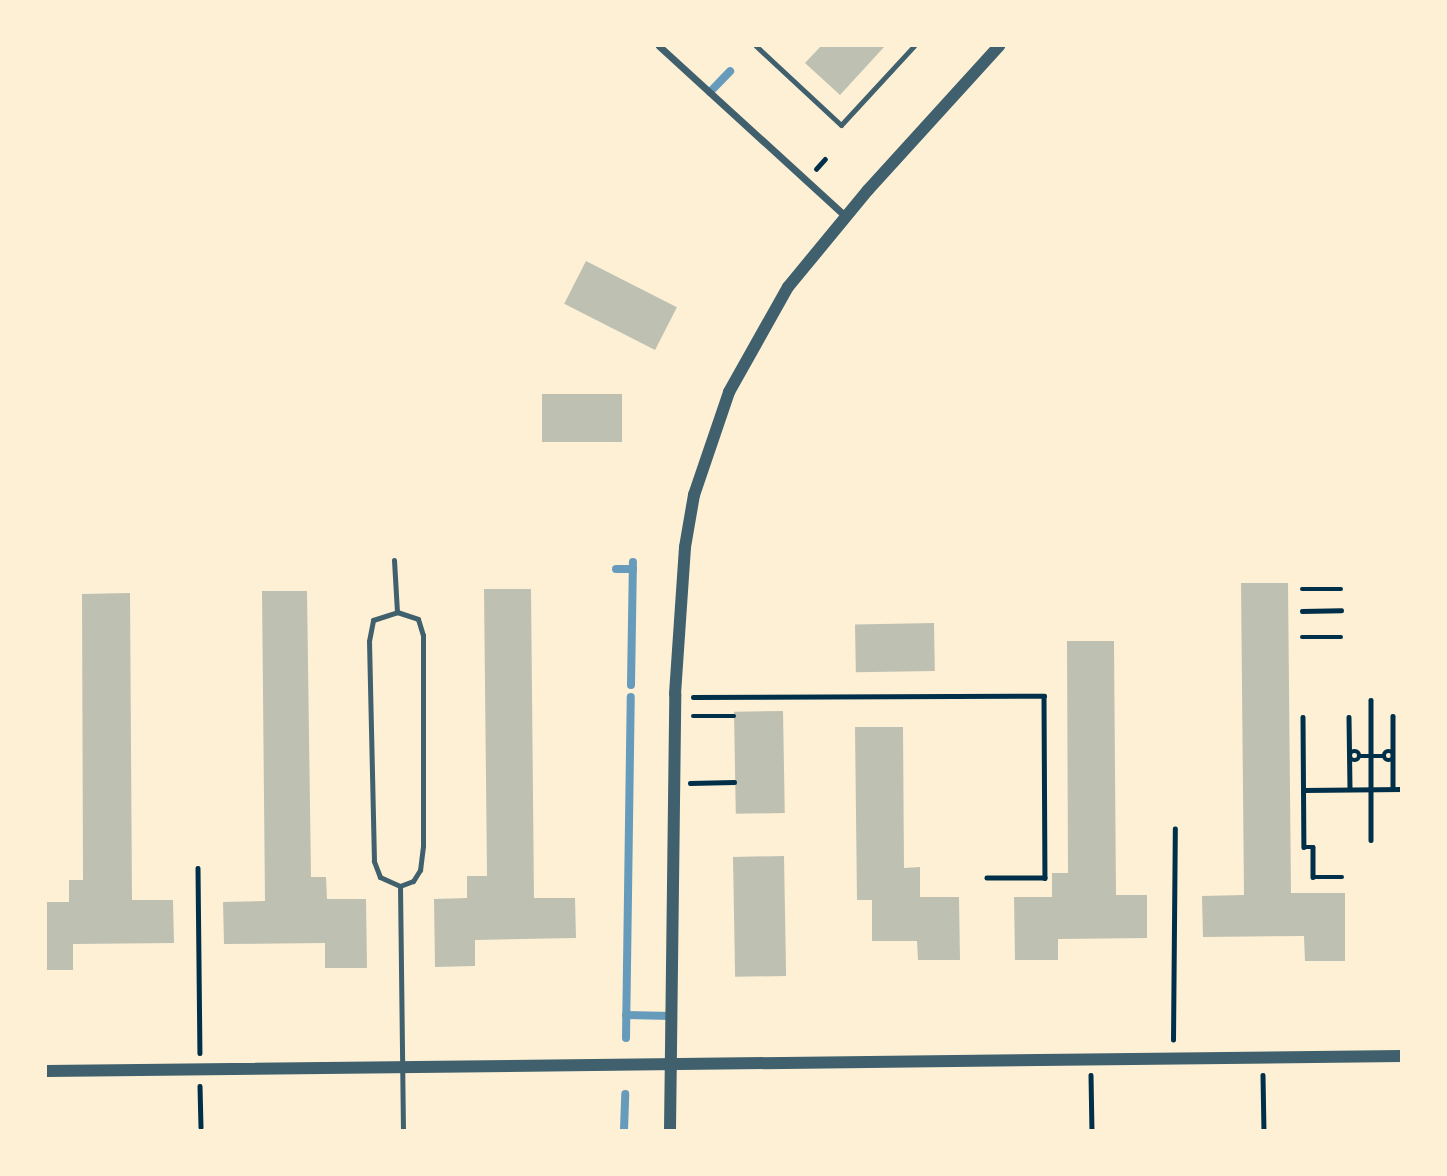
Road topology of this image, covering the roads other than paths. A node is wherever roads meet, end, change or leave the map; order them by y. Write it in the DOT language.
graph roads {
  1 [pos="659,46"];
  2 [pos="756,46"];
  3 [pos="914,46"];
  4 [pos="999,46"];
  5 [pos="846,217"];
  6 [pos="394,559"];
  7 [pos="397,612"];
  8 [pos="400,886"];
  9 [pos="1402,1055"];
  10 [pos="671,1065"];
  11 [pos="401,1067"];
  12 [pos="46,1071"];
  13 [pos="403,1130"];
  14 [pos="670,1130"];
  1 -- 5 [label="street"];
  2 -- 3 [label="lane"];
  4 -- 5 [label="street"];
  5 -- 10 [label="street"];
  6 -- 7 [label="lane"];
  7 -- 8 [label="lane"];
  7 -- 8 [label="lane"];
  8 -- 11 [label="lane"];
  9 -- 10 [label="street"];
  10 -- 11 [label="street"];
  10 -- 14 [label="street"];
  11 -- 12 [label="street"];
  11 -- 13 [label="lane"];
}
